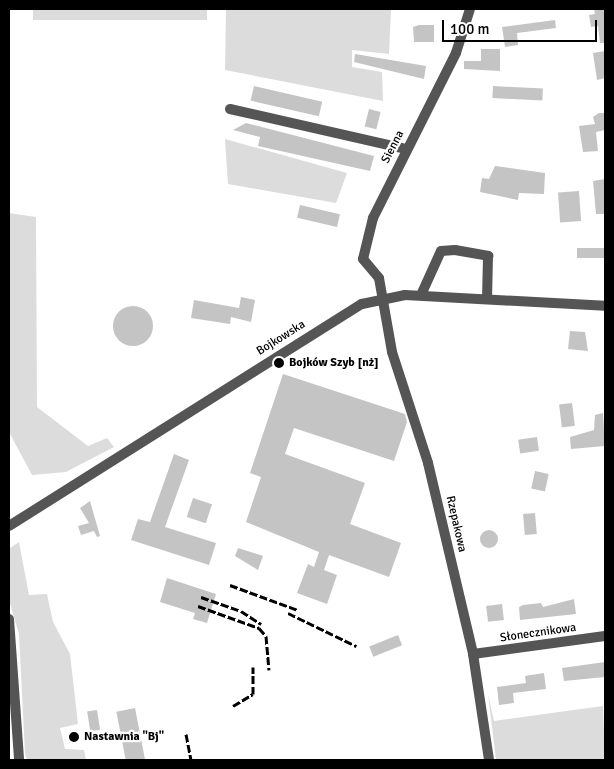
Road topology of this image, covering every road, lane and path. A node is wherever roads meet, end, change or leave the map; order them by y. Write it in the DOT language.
graph roads {
  1 [pos="470,9"];
  2 [pos="230,109"];
  3 [pos="406,149"];
  4 [pos="421,295"];
  5 [pos="384,297"];
  6 [pos="487,300"];
  7 [pos="605,306"];
  8 [pos="9,526"];
  9 [pos="9,619"];
  10 [pos="605,636"];
  11 [pos="473,654"];
  12 [pos="19,760"];
  13 [pos="489,760"];
  1 -- 3 [label="street, Sienna"];
  2 -- 3 [label="street"];
  3 -- 5 [label="street, Sienna"];
  4 -- 5 [label="street, Bojkowska"];
  4 -- 6 [label="street, Bojkowska"];
  4 -- 6 [label="street"];
  5 -- 8 [label="street, Bojkowska"];
  5 -- 11 [label="street, Rzepakowa"];
  6 -- 7 [label="street, Bojkowska"];
  9 -- 12 [label="street"];
  10 -- 11 [label="street, Słonecznikowa"];
  11 -- 13 [label="street, Rzepakowa"];
}
